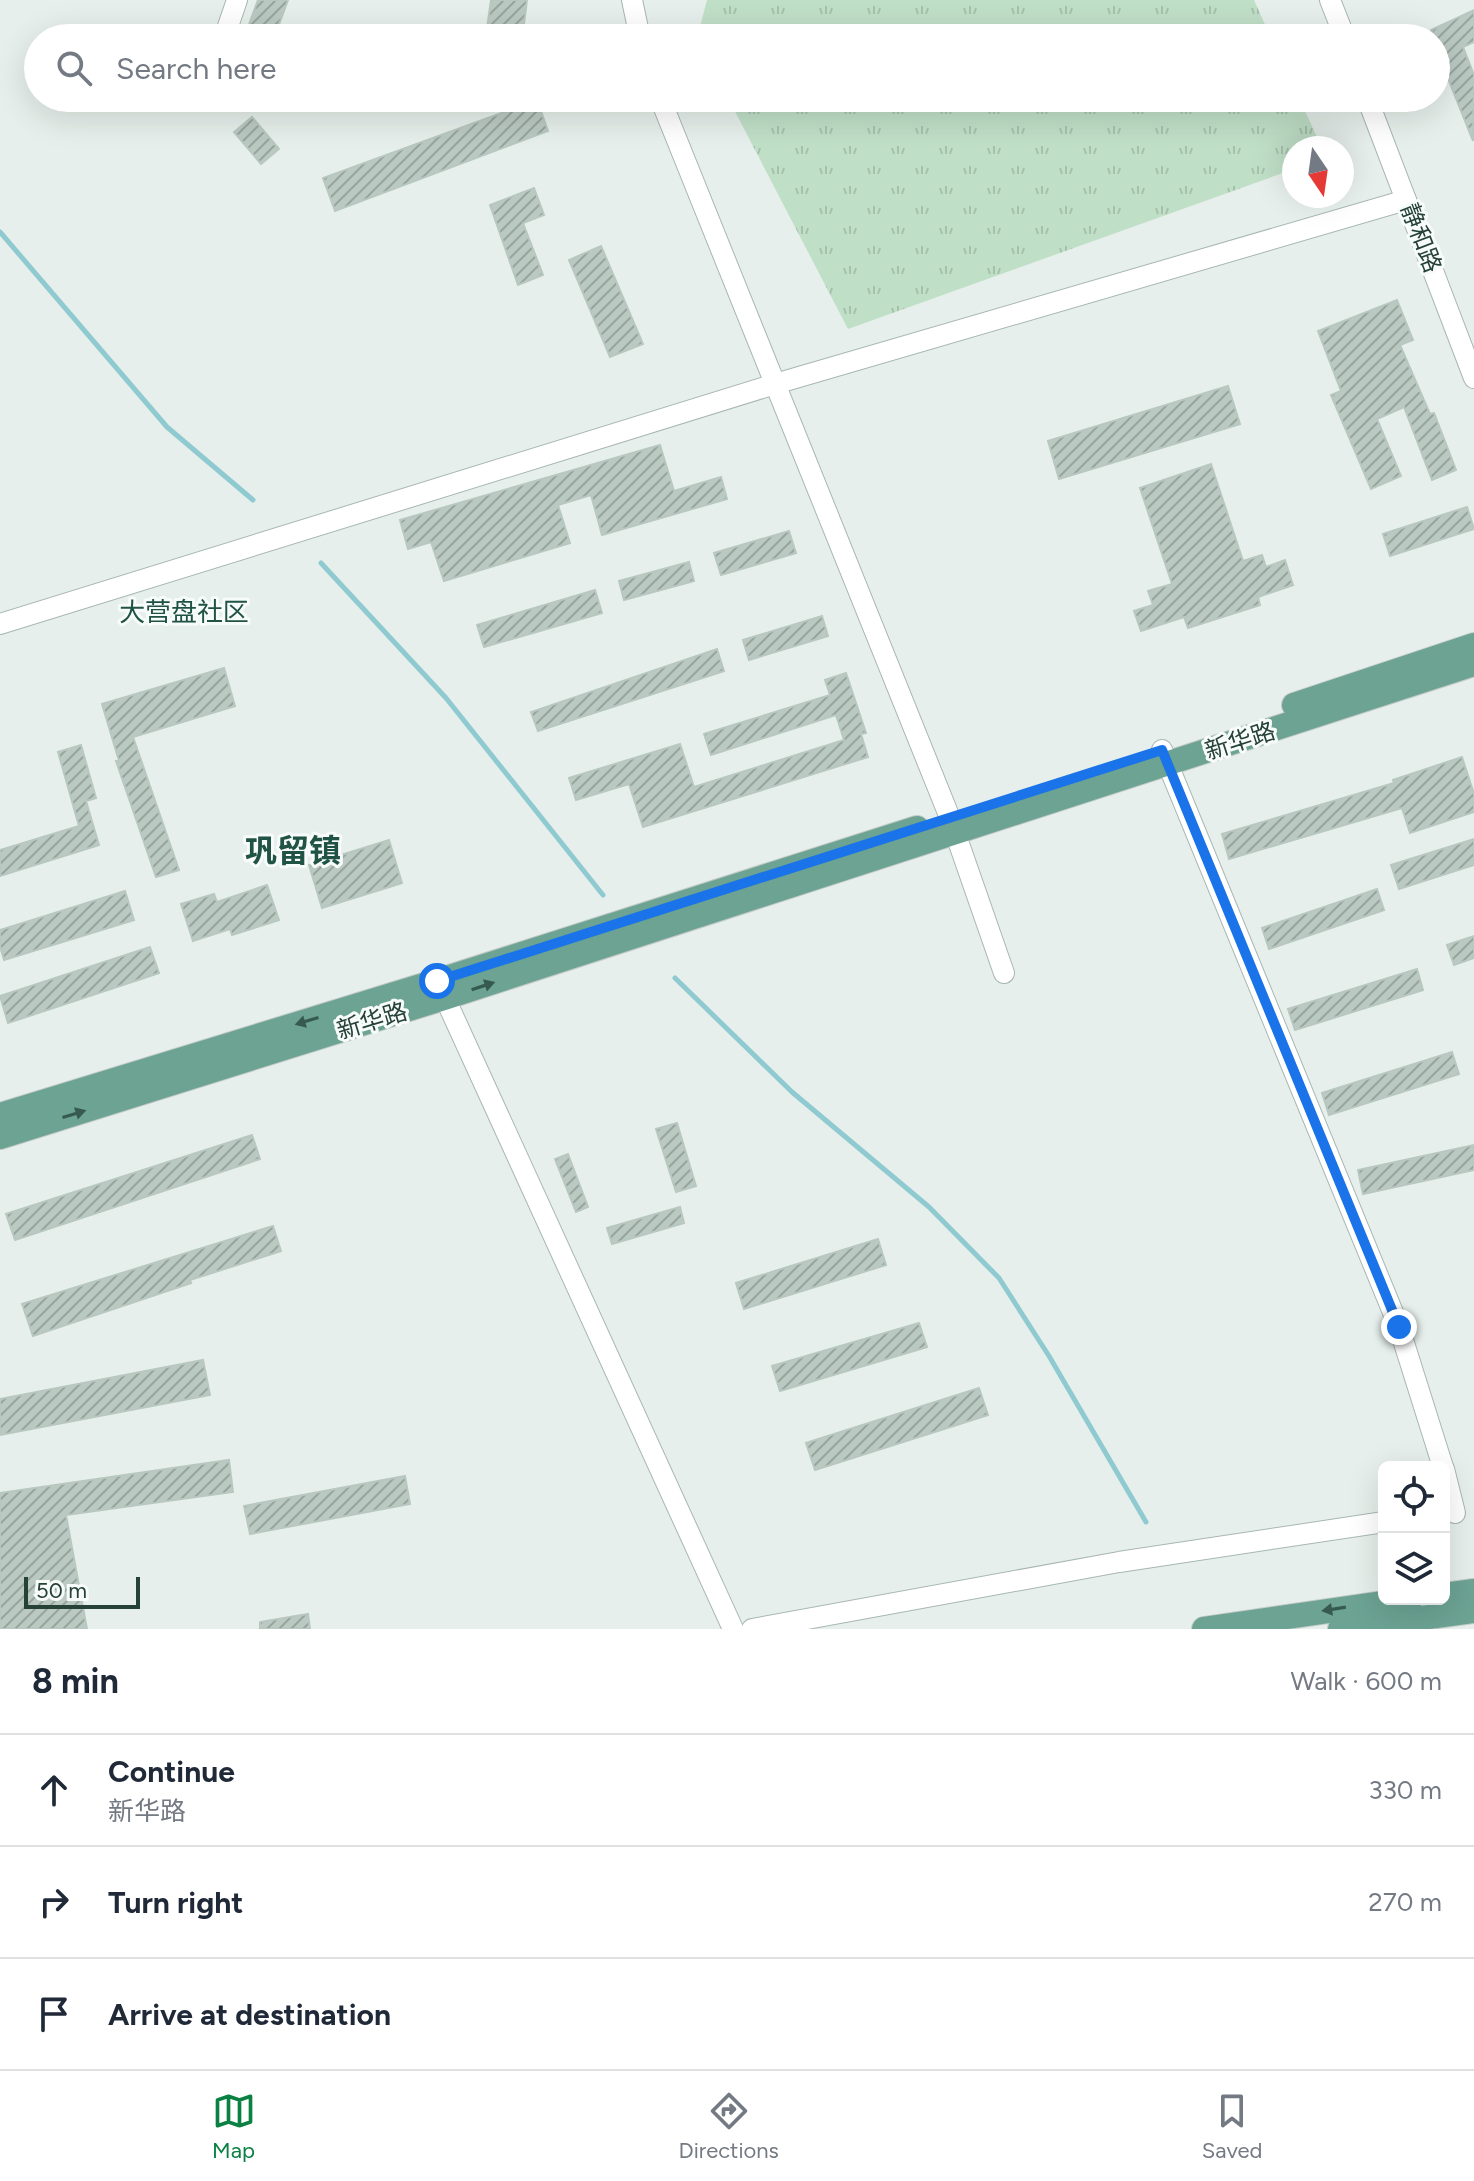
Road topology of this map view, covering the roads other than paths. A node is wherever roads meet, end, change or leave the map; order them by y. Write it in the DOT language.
graph roads {
  1 [pos="237,0"];
  2 [pos="632,0"];
  3 [pos="1330,0"];
  4 [pos="229,24"];
  5 [pos="637,24"];
  6 [pos="1339,24"];
  7 [pos="666,112"];
  8 [pos="1372,112"];
  9 [pos="1406,200"];
  10 [pos="1474,378"];
  11 [pos="775,384"];
  12 [pos="0,624"];
  13 [pos="1474,645"];
  14 [pos="1474,664"];
  15 [pos="1165,757"];
  16 [pos="953,826"];
  17 [pos="1004,973"];
  18 [pos="440,990"];
  19 [pos="0,1115"];
  20 [pos="0,1137"];
  21 [pos="1442,1461"];
  22 [pos="1450,1487"];
  23 [pos="1458,1513"];
  24 [pos="1378,1523"];
  25 [pos="1474,1591"];
  26 [pos="1450,1594"];
  27 [pos="1378,1604"];
  28 [pos="1474,1611"];
  29 [pos="733,1629"];
  30 [pos="752,1629"];
  31 [pos="1204,1629"];
  32 [pos="1340,1629"];
  1 -- 4 [label="street"];
  2 -- 5 [label="street"];
  3 -- 6 [label="street"];
  7 -- 11 [label="street"];
  8 -- 9 [label="street, 静和路"];
  9 -- 10 [label="street, 静和路"];
  9 -- 11 [label="street"];
  11 -- 12 [label="street"];
  11 -- 16 [label="street"];
  13 -- 15 [label="main road, 新华路"];
  14 -- 15 [label="main road, 新华路"];
  15 -- 16 [label="main road, 新华路"];
  15 -- 21 [label="street"];
  16 -- 17 [label="street"];
  16 -- 18 [label="main road, 新华路"];
  18 -- 19 [label="main road, 新华路, one-way"];
  20 -- 18 [label="main road, 新华路, one-way"];
  18 -- 29 [label="street"];
  22 -- 23 [label="street"];
  24 -- 30 [label="street"];
  25 -- 26 [label="main road"];
  27 -- 31 [label="main road, one-way"];
  28 -- 32 [label="main road"];
}
